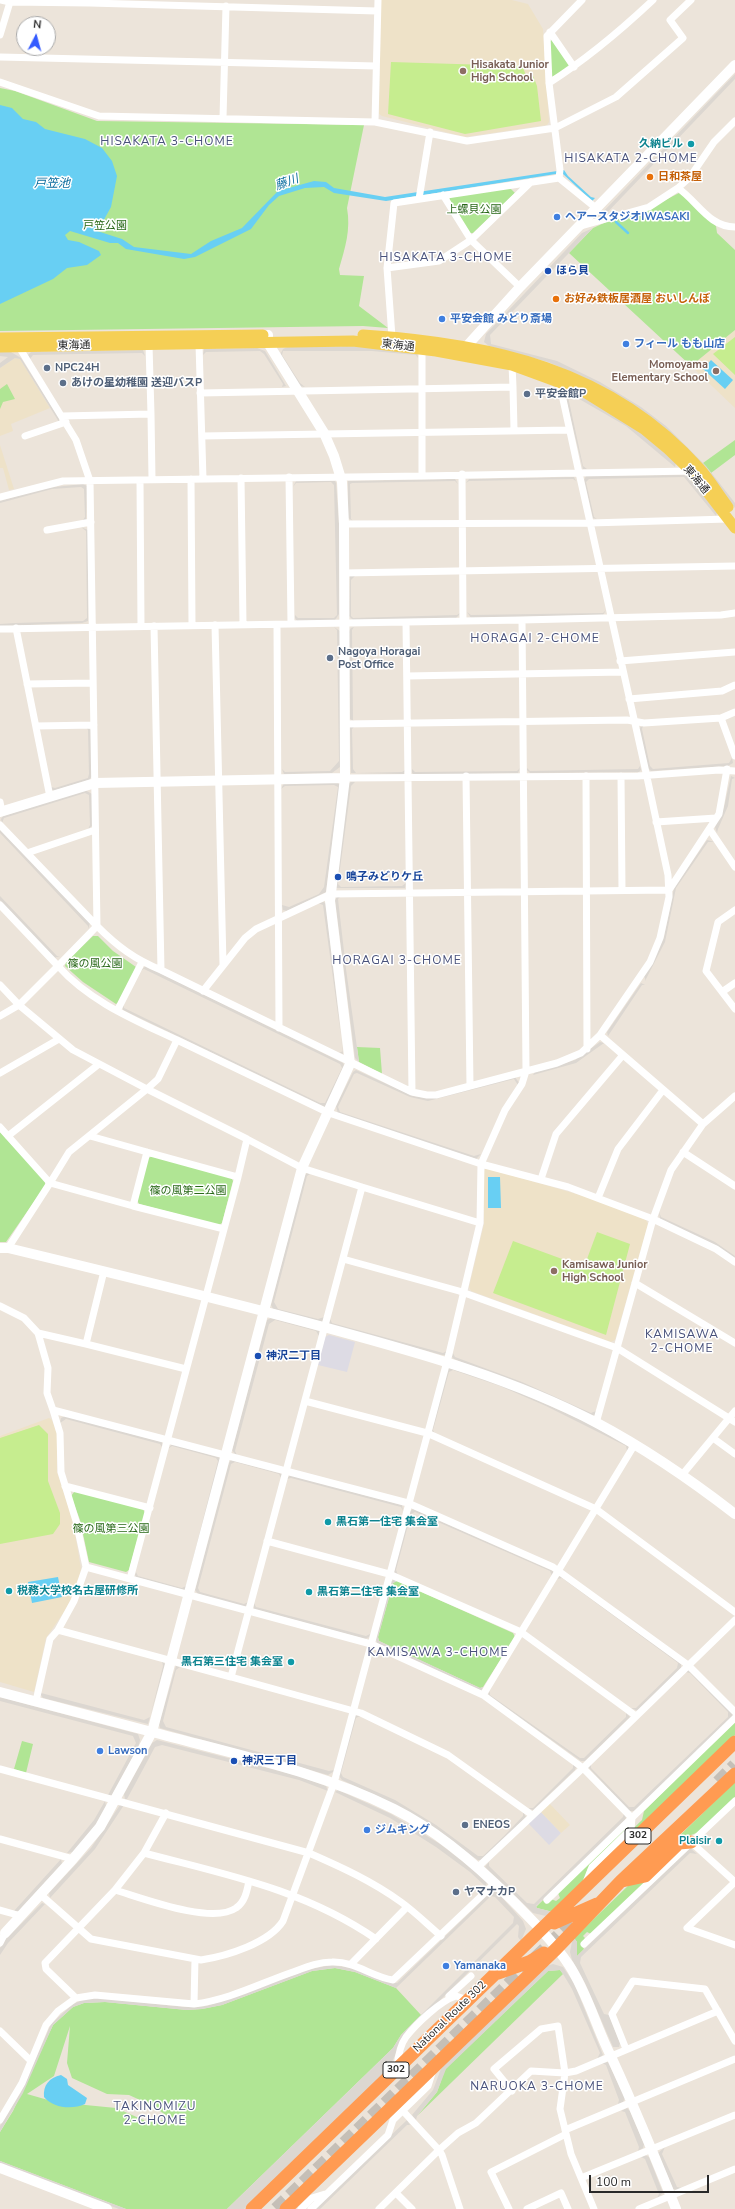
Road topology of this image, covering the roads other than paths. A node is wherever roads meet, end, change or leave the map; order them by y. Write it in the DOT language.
graph roads {
  1 [pos="1,0"];
  2 [pos="378,0"];
  3 [pos="582,0"];
  4 [pos="653,0"];
  5 [pos="680,0"];
  6 [pos="691,0"];
  7 [pos="90,1"];
  8 [pos="10,2"];
  9 [pos="183,2"];
  10 [pos="226,6"];
  11 [pos="684,7"];
  12 [pos="378,11"];
  13 [pos="550,32"];
  14 [pos="0,35"];
  15 [pos="0,57"];
  16 [pos="224,62"];
  17 [pos="735,65"];
  18 [pos="376,66"];
  19 [pos="574,67"];
  20 [pos="0,82"];
  21 [pos="549,83"];
  22 [pos="223,118"];
  23 [pos="735,121"];
  24 [pos="375,122"];
  25 [pos="555,128"];
  26 [pos="430,132"];
  27 [pos="560,174"];
  28 [pos="531,182"];
  29 [pos="678,188"];
  30 [pos="443,195"];
  31 [pos="419,196"];
  32 [pos="596,208"];
  33 [pos="581,226"];
  34 [pos="735,227"];
  35 [pos="471,240"];
  36 [pos="387,268"];
  37 [pos="520,287"];
  38 [pos="392,337"];
  39 [pos="0,338"];
  40 [pos="268,339"];
  41 [pos="199,344"];
  42 [pos="149,345"];
  43 [pos="0,347"];
  44 [pos="19,347"];
  45 [pos="422,349"];
  46 [pos="465,352"];
  47 [pos="512,365"];
  48 [pos="559,381"];
  49 [pos="514,387"];
  50 [pos="421,389"];
  51 [pos="296,391"];
  52 [pos="200,393"];
  53 [pos="151,414"];
  54 [pos="64,419"];
  55 [pos="514,430"];
  56 [pos="569,430"];
  57 [pos="422,432"];
  58 [pos="324,433"];
  59 [pos="25,436"];
  60 [pos="202,436"];
  61 [pos="691,471"];
  62 [pos="462,474"];
  63 [pos="579,474"];
  64 [pos="422,476"];
  65 [pos="289,477"];
  66 [pos="341,477"];
  67 [pos="203,478"];
  68 [pos="241,478"];
  69 [pos="152,479"];
  70 [pos="191,479"];
  71 [pos="140,480"];
  72 [pos="90,481"];
  73 [pos="0,497"];
  74 [pos="731,518"];
  75 [pos="91,522"];
  76 [pos="590,523"];
  77 [pos="344,524"];
  78 [pos="462,524"];
  79 [pos="735,528"];
  80 [pos="47,530"];
  81 [pos="735,566"];
  82 [pos="600,570"];
  83 [pos="463,571"];
  84 [pos="344,573"];
  85 [pos="735,613"];
  86 [pos="611,618"];
  87 [pos="522,620"];
  88 [pos="463,621"];
  89 [pos="406,622"];
  90 [pos="344,623"];
  91 [pos="243,624"];
  92 [pos="277,624"];
  93 [pos="291,624"];
  94 [pos="192,625"];
  95 [pos="215,625"];
  96 [pos="141,626"];
  97 [pos="154,626"];
  98 [pos="92,627"];
  99 [pos="16,628"];
  100 [pos="0,629"];
  101 [pos="735,652"];
  102 [pos="620,661"];
  103 [pos="623,672"];
  104 [pos="522,674"];
  105 [pos="407,676"];
  106 [pos="93,683"];
  107 [pos="27,684"];
  108 [pos="735,685"];
  109 [pos="629,699"];
  110 [pos="735,712"];
  111 [pos="721,718"];
  112 [pos="523,722"];
  113 [pos="634,722"];
  114 [pos="408,723"];
  115 [pos="94,724"];
  116 [pos="345,724"];
  117 [pos="36,726"];
  118 [pos="735,756"];
  119 [pos="731,770"];
  120 [pos="524,775"];
  121 [pos="646,775"];
  122 [pos="466,776"];
  123 [pos="586,776"];
  124 [pos="621,776"];
  125 [pos="345,778"];
  126 [pos="408,778"];
  127 [pos="278,779"];
  128 [pos="219,780"];
  129 [pos="158,782"];
  130 [pos="95,783"];
  131 [pos="50,797"];
  132 [pos="1,809"];
  133 [pos="716,818"];
  134 [pos="656,822"];
  135 [pos="0,825"];
  136 [pos="96,830"];
  137 [pos="710,830"];
  138 [pos="27,853"];
  139 [pos="735,867"];
  140 [pos="622,890"];
  141 [pos="669,890"];
  142 [pos="586,891"];
  143 [pos="524,892"];
  144 [pos="409,893"];
  145 [pos="467,893"];
  146 [pos="331,894"];
  147 [pos="0,905"];
  148 [pos="735,910"];
  149 [pos="279,917"];
  150 [pos="97,926"];
  151 [pos="142,962"];
  152 [pos="223,964"];
  153 [pos="58,966"];
  154 [pos="161,970"];
  155 [pos="735,983"];
  156 [pos="0,985"];
  157 [pos="203,991"];
  158 [pos="722,992"];
  159 [pos="19,1005"];
  160 [pos="735,1009"];
  161 [pos="118,1011"];
  162 [pos="0,1016"];
  163 [pos="279,1028"];
  164 [pos="600,1035"];
  165 [pos="59,1039"];
  166 [pos="177,1040"];
  167 [pos="587,1049"];
  168 [pos="623,1055"];
  169 [pos="99,1064"];
  170 [pos="350,1064"];
  171 [pos="526,1071"];
  172 [pos="0,1073"];
  173 [pos="470,1086"];
  174 [pos="147,1089"];
  175 [pos="663,1090"];
  176 [pos="412,1092"];
  177 [pos="735,1096"];
  178 [pos="329,1113"];
  179 [pos="703,1124"];
  180 [pos="0,1127"];
  181 [pos="8,1136"];
  182 [pos="90,1136"];
  183 [pos="247,1139"];
  184 [pos="147,1152"];
  185 [pos="684,1152"];
  186 [pos="481,1164"];
  187 [pos="302,1168"];
  188 [pos="238,1177"];
  189 [pos="541,1179"];
  190 [pos="50,1183"];
  191 [pos="735,1186"];
  192 [pos="362,1187"];
  193 [pos="598,1198"];
  194 [pos="133,1206"];
  195 [pos="653,1219"];
  196 [pos="480,1223"];
  197 [pos="224,1229"];
  198 [pos="4,1248"];
  199 [pos="343,1259"];
  200 [pos="735,1262"];
  201 [pos="104,1271"];
  202 [pos="635,1283"];
  203 [pos="464,1293"];
  204 [pos="206,1297"];
  205 [pos="0,1306"];
  206 [pos="265,1311"];
  207 [pos="324,1328"];
  208 [pos="38,1333"];
  209 [pos="735,1343"];
  210 [pos="86,1344"];
  211 [pos="617,1348"];
  212 [pos="447,1361"];
  213 [pos="186,1369"];
  214 [pos="305,1401"];
  215 [pos="53,1410"];
  216 [pos="735,1411"];
  217 [pos="732,1420"];
  218 [pos="596,1423"];
  219 [pos="427,1433"];
  220 [pos="713,1438"];
  221 [pos="167,1440"];
  222 [pos="635,1444"];
  223 [pos="735,1454"];
  224 [pos="226,1455"];
  225 [pos="286,1471"];
  226 [pos="682,1474"];
  227 [pos="65,1486"];
  228 [pos="408,1503"];
  229 [pos="150,1508"];
  230 [pos="596,1509"];
  231 [pos="735,1514"];
  232 [pos="267,1541"];
  233 [pos="86,1567"];
  234 [pos="559,1570"];
  235 [pos="389,1574"];
  236 [pos="130,1579"];
  237 [pos="190,1595"];
  238 [pos="248,1611"];
  239 [pos="735,1612"];
  240 [pos="735,1620"];
  241 [pos="58,1630"];
  242 [pos="521,1632"];
  243 [pos="371,1644"];
  244 [pos="171,1661"];
  245 [pos="688,1665"];
  246 [pos="231,1677"];
  247 [pos="0,1692"];
  248 [pos="483,1695"];
  249 [pos="36,1701"];
  250 [pos="353,1710"];
  251 [pos="735,1712"];
  252 [pos="636,1716"];
  253 [pos="735,1718"];
  254 [pos="152,1732"];
  255 [pos="735,1742"];
  256 [pos="583,1768"];
  257 [pos="0,1769"];
  258 [pos="735,1774"];
  259 [pos="334,1783"];
  260 [pos="116,1800"];
  261 [pos="735,1801"];
  262 [pos="166,1813"];
  263 [pos="532,1815"];
  264 [pos="632,1818"];
  265 [pos="0,1839"];
  266 [pos="691,1842"];
  267 [pos="144,1853"];
  268 [pos="308,1853"];
  269 [pos="73,1859"];
  270 [pos="478,1867"];
  271 [pos="249,1881"];
  272 [pos="621,1881"];
  273 [pos="735,1882"];
  274 [pos="495,1883"];
  275 [pos="584,1888"];
  276 [pos="115,1890"];
  277 [pos="41,1895"];
  278 [pos="293,1895"];
  279 [pos="547,1900"];
  280 [pos="603,1900"];
  281 [pos="407,1907"];
  282 [pos="0,1910"];
  283 [pos="21,1916"];
  284 [pos="78,1929"];
  285 [pos="540,1930"];
  286 [pos="2,1934"];
  287 [pos="441,1936"];
  288 [pos="376,1939"];
  289 [pos="0,1943"];
  290 [pos="584,1944"];
  291 [pos="735,1945"];
  292 [pos="556,1948"];
  293 [pos="195,1959"];
  294 [pos="351,1964"];
  295 [pos="496,1974"];
  296 [pos="471,1976"];
  297 [pos="76,1998"];
  298 [pos="446,1999"];
  299 [pos="468,2000"];
  300 [pos="194,2004"];
  301 [pos="718,2011"];
  302 [pos="0,2031"];
  303 [pos="735,2041"];
  304 [pos="626,2049"];
  305 [pos="612,2056"];
  306 [pos="735,2059"];
  307 [pos="31,2061"];
  308 [pos="434,2066"];
  309 [pos="397,2069"];
  310 [pos="565,2073"];
  311 [pos="512,2091"];
  312 [pos="631,2102"];
  313 [pos="0,2104"];
  314 [pos="6,2110"];
  315 [pos="403,2111"];
  316 [pos="734,2118"];
  317 [pos="0,2120"];
  318 [pos="566,2132"];
  319 [pos="651,2149"];
  320 [pos="439,2150"];
  321 [pos="0,2168"];
  322 [pos="735,2169"];
  323 [pos="581,2178"];
  324 [pos="396,2193"];
  325 [pos="327,2194"];
  326 [pos="670,2196"];
  327 [pos="84,2205"];
  328 [pos="107,2209"];
  329 [pos="252,2209"];
  330 [pos="286,2209"];
  331 [pos="301,2209"];
  332 [pos="311,2209"];
  333 [pos="379,2209"];
  334 [pos="412,2209"];
  335 [pos="460,2209"];
  336 [pos="509,2209"];
  337 [pos="527,2209"];
  338 [pos="568,2209"];
  339 [pos="594,2209"];
  340 [pos="639,2209"];
  341 [pos="676,2209"];
  1 -- 8 [label="street"];
  2 -- 12 [label="street"];
  3 -- 13 [label="street"];
  4 -- 19 [label="street"];
  5 -- 11 [label="street"];
  6 -- 11 [label="street"];
  7 -- 8 [label="street"];
  7 -- 9 [label="street"];
  8 -- 14 [label="street"];
  9 -- 10 [label="street"];
  10 -- 12 [label="street"];
  10 -- 16 [label="street"];
  11 -- 25 [label="street"];
  12 -- 18 [label="street"];
  13 -- 19 [label="street"];
  13 -- 21 [label="street"];
  15 -- 16 [label="street"];
  16 -- 18 [label="street"];
  16 -- 22 [label="street"];
  17 -- 32 [label="street"];
  18 -- 24 [label="street"];
  19 -- 21 [label="street"];
  20 -- 22 [label="street"];
  21 -- 25 [label="street"];
  22 -- 24 [label="street"];
  23 -- 29 [label="street"];
  24 -- 26 [label="street"];
  25 -- 26 [label="street"];
  25 -- 27 [label="street"];
  26 -- 31 [label="street"];
  27 -- 28 [label="street"];
  27 -- 32 [label="street"];
  28 -- 30 [label="street"];
  28 -- 35 [label="street"];
  29 -- 33 [label="street"];
  29 -- 34 [label="street"];
  30 -- 31 [label="street"];
  30 -- 35 [label="street"];
  31 -- 36 [label="street"];
  32 -- 33 [label="street"];
  33 -- 37 [label="street"];
  35 -- 36 [label="street"];
  35 -- 37 [label="street"];
  36 -- 38 [label="street"];
  37 -- 46 [label="street"];
  38 -- 40 [label="main road, 東海通"];
  38 -- 46 [label="main road, 東海通"];
  39 -- 40 [label="main road, 東海通"];
  40 -- 41 [label="main road, 東海通"];
  40 -- 45 [label="main road, 東海通"];
  40 -- 51 [label="street"];
  41 -- 42 [label="main road, 東海通"];
  41 -- 52 [label="street"];
  42 -- 44 [label="main road, 東海通"];
  42 -- 53 [label="street"];
  43 -- 44 [label="main road, 東海通"];
  44 -- 54 [label="street"];
  45 -- 46 [label="main road, 東海通"];
  45 -- 50 [label="street"];
  46 -- 47 [label="main road, 東海通"];
  46 -- 74 [label="main road, 東海通"];
  47 -- 48 [label="main road, 東海通"];
  47 -- 49 [label="street"];
  48 -- 56 [label="street"];
  48 -- 61 [label="main road, 東海通"];
  49 -- 50 [label="street"];
  49 -- 55 [label="street"];
  50 -- 51 [label="street"];
  50 -- 57 [label="street"];
  51 -- 52 [label="street"];
  51 -- 58 [label="street"];
  52 -- 60 [label="street"];
  53 -- 54 [label="street"];
  53 -- 69 [label="street"];
  54 -- 59 [label="street"];
  54 -- 72 [label="street"];
  55 -- 56 [label="street"];
  55 -- 57 [label="street"];
  56 -- 63 [label="street"];
  57 -- 58 [label="street"];
  57 -- 64 [label="street"];
  58 -- 60 [label="street"];
  58 -- 66 [label="street"];
  60 -- 67 [label="street"];
  61 -- 63 [label="street"];
  61 -- 74 [label="main road, 東海通"];
  62 -- 63 [label="street"];
  62 -- 64 [label="street"];
  62 -- 78 [label="street"];
  63 -- 76 [label="street"];
  64 -- 66 [label="street"];
  65 -- 66 [label="street"];
  65 -- 68 [label="street"];
  65 -- 93 [label="street"];
  66 -- 77 [label="street"];
  67 -- 68 [label="street"];
  67 -- 70 [label="street"];
  68 -- 91 [label="street"];
  69 -- 70 [label="street"];
  69 -- 71 [label="street"];
  70 -- 94 [label="street"];
  71 -- 72 [label="street"];
  71 -- 96 [label="street"];
  72 -- 73 [label="street"];
  72 -- 75 [label="street"];
  74 -- 76 [label="street"];
  74 -- 79 [label="main road, 東海通"];
  75 -- 80 [label="street"];
  75 -- 98 [label="street"];
  76 -- 78 [label="street"];
  76 -- 82 [label="street"];
  77 -- 78 [label="street"];
  77 -- 84 [label="street"];
  78 -- 83 [label="street"];
  81 -- 82 [label="street"];
  82 -- 83 [label="street"];
  82 -- 86 [label="street"];
  83 -- 84 [label="street"];
  83 -- 88 [label="street"];
  84 -- 90 [label="street"];
  85 -- 86 [label="street"];
  86 -- 87 [label="street"];
  86 -- 102 [label="street"];
  87 -- 88 [label="street"];
  87 -- 104 [label="street"];
  88 -- 89 [label="street"];
  89 -- 90 [label="street"];
  89 -- 105 [label="street"];
  90 -- 93 [label="street"];
  90 -- 116 [label="street"];
  91 -- 92 [label="street"];
  91 -- 95 [label="street"];
  92 -- 93 [label="street"];
  92 -- 127 [label="street"];
  94 -- 95 [label="street"];
  94 -- 97 [label="street"];
  95 -- 128 [label="street"];
  96 -- 97 [label="street"];
  96 -- 98 [label="street"];
  97 -- 129 [label="street"];
  98 -- 99 [label="street"];
  98 -- 106 [label="street"];
  99 -- 100 [label="street"];
  99 -- 107 [label="street"];
  101 -- 102 [label="street"];
  102 -- 103 [label="street"];
  103 -- 104 [label="street"];
  103 -- 109 [label="street"];
  104 -- 105 [label="street"];
  104 -- 112 [label="street"];
  105 -- 114 [label="street"];
  106 -- 107 [label="street"];
  106 -- 115 [label="street"];
  107 -- 117 [label="street"];
  108 -- 109 [label="street"];
  109 -- 113 [label="street"];
  110 -- 111 [label="street"];
  111 -- 113 [label="street"];
  111 -- 118 [label="street"];
  112 -- 113 [label="street"];
  112 -- 114 [label="street"];
  112 -- 120 [label="street"];
  113 -- 121 [label="street"];
  114 -- 116 [label="street"];
  114 -- 126 [label="street"];
  115 -- 117 [label="street"];
  115 -- 130 [label="street"];
  116 -- 125 [label="street"];
  117 -- 131 [label="street"];
  119 -- 121 [label="street"];
  119 -- 133 [label="street"];
  120 -- 122 [label="street"];
  120 -- 123 [label="street"];
  120 -- 143 [label="street"];
  121 -- 124 [label="street"];
  121 -- 134 [label="street"];
  122 -- 126 [label="street"];
  122 -- 145 [label="street"];
  123 -- 124 [label="street"];
  123 -- 142 [label="street"];
  124 -- 140 [label="street"];
  125 -- 126 [label="street"];
  125 -- 127 [label="street"];
  125 -- 146 [label="street"];
  126 -- 144 [label="street"];
  127 -- 128 [label="street"];
  127 -- 149 [label="street"];
  128 -- 129 [label="street"];
  128 -- 152 [label="street"];
  129 -- 130 [label="street"];
  129 -- 154 [label="street"];
  130 -- 131 [label="street"];
  130 -- 136 [label="street"];
  131 -- 132 [label="street"];
  133 -- 134 [label="street"];
  133 -- 137 [label="street"];
  134 -- 141 [label="street"];
  135 -- 138 [label="street"];
  136 -- 138 [label="street"];
  136 -- 150 [label="street"];
  137 -- 139 [label="street"];
  137 -- 141 [label="street"];
  138 -- 150 [label="street"];
  140 -- 141 [label="street"];
  140 -- 142 [label="street"];
  141 -- 164 [label="street"];
  142 -- 143 [label="street"];
  142 -- 167 [label="street"];
  143 -- 145 [label="street"];
  143 -- 171 [label="street"];
  144 -- 145 [label="street"];
  144 -- 146 [label="street"];
  144 -- 176 [label="street"];
  145 -- 173 [label="street"];
  146 -- 149 [label="street"];
  146 -- 170 [label="street"];
  147 -- 153 [label="street"];
  148 -- 158 [label="street"];
  149 -- 152 [label="street"];
  149 -- 163 [label="street"];
  150 -- 151 [label="street"];
  150 -- 153 [label="street"];
  151 -- 154 [label="street"];
  151 -- 161 [label="street"];
  152 -- 157 [label="street"];
  153 -- 159 [label="street"];
  153 -- 161 [label="street"];
  154 -- 157 [label="street"];
  155 -- 158 [label="street"];
  156 -- 159 [label="street"];
  157 -- 163 [label="street"];
  158 -- 160 [label="street"];
  159 -- 162 [label="street"];
  159 -- 165 [label="street"];
  161 -- 166 [label="street"];
  163 -- 170 [label="street"];
  164 -- 167 [label="street"];
  164 -- 168 [label="street"];
  165 -- 169 [label="street"];
  165 -- 172 [label="street"];
  166 -- 174 [label="street"];
  166 -- 178 [label="street"];
  167 -- 171 [label="street"];
  168 -- 175 [label="street"];
  168 -- 189 [label="street"];
  169 -- 174 [label="street"];
  169 -- 181 [label="street"];
  170 -- 176 [label="street"];
  170 -- 178 [label="street"];
  171 -- 173 [label="street"];
  171 -- 186 [label="street"];
  173 -- 176 [label="street"];
  174 -- 182 [label="street"];
  174 -- 183 [label="street"];
  175 -- 179 [label="street"];
  175 -- 193 [label="street"];
  177 -- 179 [label="street"];
  178 -- 186 [label="street"];
  178 -- 187 [label="street"];
  179 -- 185 [label="street"];
  180 -- 181 [label="street"];
  181 -- 190 [label="street"];
  182 -- 184 [label="street"];
  182 -- 190 [label="street"];
  183 -- 187 [label="street"];
  183 -- 188 [label="street"];
  184 -- 188 [label="street"];
  184 -- 194 [label="street"];
  185 -- 191 [label="street"];
  185 -- 195 [label="street"];
  186 -- 189 [label="street"];
  186 -- 196 [label="street"];
  187 -- 192 [label="street"];
  187 -- 206 [label="street"];
  188 -- 197 [label="street"];
  189 -- 193 [label="street"];
  190 -- 194 [label="street"];
  190 -- 198 [label="street"];
  192 -- 196 [label="street"];
  192 -- 199 [label="street"];
  193 -- 195 [label="street"];
  194 -- 197 [label="street"];
  195 -- 200 [label="street"];
  195 -- 202 [label="street"];
  196 -- 203 [label="street"];
  197 -- 204 [label="street"];
  198 -- 201 [label="street"];
  199 -- 203 [label="street"];
  199 -- 207 [label="street"];
  201 -- 204 [label="street"];
  201 -- 210 [label="street"];
  202 -- 209 [label="street"];
  202 -- 211 [label="street"];
  203 -- 211 [label="street"];
  203 -- 212 [label="street"];
  204 -- 206 [label="street"];
  204 -- 213 [label="street"];
  205 -- 208 [label="street"];
  206 -- 207 [label="street"];
  206 -- 224 [label="street"];
  207 -- 212 [label="street"];
  207 -- 214 [label="street"];
  208 -- 210 [label="street"];
  208 -- 215 [label="street"];
  210 -- 213 [label="street"];
  211 -- 217 [label="street"];
  211 -- 218 [label="street"];
  212 -- 218 [label="street"];
  212 -- 219 [label="street"];
  213 -- 221 [label="street"];
  214 -- 219 [label="street"];
  214 -- 225 [label="street"];
  215 -- 221 [label="street"];
  215 -- 227 [label="street"];
  216 -- 217 [label="street"];
  217 -- 220 [label="street"];
  218 -- 222 [label="street"];
  219 -- 228 [label="street"];
  219 -- 230 [label="street"];
  220 -- 223 [label="street"];
  220 -- 226 [label="street"];
  221 -- 224 [label="street"];
  221 -- 229 [label="street"];
  222 -- 226 [label="street"];
  222 -- 230 [label="street"];
  224 -- 225 [label="street"];
  224 -- 237 [label="street"];
  225 -- 228 [label="street"];
  225 -- 232 [label="street"];
  226 -- 231 [label="street"];
  227 -- 229 [label="street"];
  227 -- 233 [label="street"];
  228 -- 234 [label="street"];
  228 -- 235 [label="street"];
  229 -- 236 [label="street"];
  230 -- 234 [label="street"];
  230 -- 239 [label="street"];
  232 -- 235 [label="street"];
  232 -- 238 [label="street"];
  233 -- 236 [label="street"];
  233 -- 241 [label="street"];
  234 -- 242 [label="street"];
  234 -- 245 [label="street"];
  235 -- 242 [label="street"];
  235 -- 243 [label="street"];
  236 -- 237 [label="street"];
  237 -- 238 [label="street"];
  237 -- 244 [label="street"];
  238 -- 243 [label="street"];
  238 -- 246 [label="street"];
  240 -- 245 [label="street"];
  241 -- 244 [label="street"];
  241 -- 249 [label="street"];
  242 -- 248 [label="street"];
  242 -- 252 [label="street"];
  243 -- 248 [label="street"];
  243 -- 250 [label="street"];
  244 -- 246 [label="street"];
  244 -- 254 [label="street"];
  245 -- 251 [label="street"];
  245 -- 252 [label="street"];
  246 -- 250 [label="street"];
  247 -- 249 [label="street"];
  248 -- 256 [label="street"];
  249 -- 254 [label="street"];
  250 -- 259 [label="street"];
  250 -- 263 [label="street"];
  252 -- 256 [label="street"];
  253 -- 264 [label="street"];
  254 -- 259 [label="street"];
  254 -- 260 [label="street"];
  255 -- 275 [label="highway, National Route 302 / 302"];
  256 -- 263 [label="street"];
  256 -- 264 [label="street"];
  257 -- 260 [label="street"];
  258 -- 272 [label="highway, 302"];
  259 -- 268 [label="street"];
  259 -- 270 [label="street"];
  260 -- 262 [label="street"];
  260 -- 269 [label="street"];
  261 -- 266 [label="street"];
  262 -- 267 [label="street"];
  262 -- 268 [label="street"];
  263 -- 270 [label="street"];
  264 -- 275 [label="street"];
  264 -- 279 [label="street"];
  265 -- 269 [label="street"];
  266 -- 272 [label="highway"];
  266 -- 273 [label="street"];
  266 -- 290 [label="street"];
  267 -- 271 [label="street"];
  267 -- 276 [label="street"];
  268 -- 278 [label="street"];
  268 -- 281 [label="street"];
  269 -- 277 [label="street"];
  270 -- 274 [label="street"];
  271 -- 276 [label="street"];
  271 -- 278 [label="street"];
  272 -- 280 [label="highway, 302"];
  273 -- 291 [label="street"];
  274 -- 285 [label="street"];
  274 -- 287 [label="street"];
  275 -- 285 [label="highway, National Route 302 / 302"];
  276 -- 284 [label="street"];
  277 -- 283 [label="street"];
  277 -- 284 [label="street"];
  278 -- 288 [label="street"];
  278 -- 293 [label="street"];
  280 -- 285 [label="highway"];
  280 -- 292 [label="highway, 302"];
  281 -- 287 [label="street"];
  281 -- 288 [label="street"];
  282 -- 283 [label="street"];
  283 -- 286 [label="street"];
  284 -- 293 [label="street"];
  284 -- 297 [label="street"];
  285 -- 292 [label="street"];
  285 -- 295 [label="highway, National Route 302 / 302"];
  286 -- 289 [label="street"];
  287 -- 294 [label="street"];
  288 -- 294 [label="street"];
  292 -- 295 [label="highway"];
  292 -- 305 [label="street"];
  292 -- 308 [label="highway, 302"];
  293 -- 300 [label="street"];
  294 -- 300 [label="street"];
  295 -- 299 [label="highway, National Route 302 / 302"];
  296 -- 298 [label="street"];
  297 -- 300 [label="street"];
  297 -- 307 [label="street"];
  298 -- 299 [label="street"];
  298 -- 309 [label="street"];
  299 -- 309 [label="highway, National Route 302 / 302"];
  301 -- 303 [label="street"];
  301 -- 304 [label="street"];
  301 -- 304 [label="street"];
  302 -- 307 [label="street"];
  304 -- 305 [label="street"];
  305 -- 310 [label="street"];
  305 -- 312 [label="street"];
  306 -- 312 [label="street"];
  307 -- 314 [label="street"];
  308 -- 315 [label="street"];
  308 -- 330 [label="highway, 302"];
  309 -- 329 [label="highway, National Route 302 / 302"];
  310 -- 311 [label="street"];
  310 -- 311 [label="street"];
  310 -- 318 [label="street"];
  311 -- 320 [label="street"];
  312 -- 318 [label="street"];
  312 -- 319 [label="street"];
  313 -- 314 [label="street"];
  314 -- 317 [label="street"];
  315 -- 320 [label="street"];
  315 -- 325 [label="street"];
  316 -- 319 [label="street"];
  318 -- 323 [label="street"];
  318 -- 336 [label="street"];
  319 -- 323 [label="street"];
  319 -- 326 [label="street"];
  320 -- 324 [label="street"];
  320 -- 335 [label="street"];
  321 -- 327 [label="street"];
  322 -- 326 [label="street"];
  323 -- 339 [label="street"];
  324 -- 333 [label="street"];
  324 -- 334 [label="street"];
  325 -- 331 [label="street"];
  325 -- 332 [label="street"];
  326 -- 340 [label="street"];
  326 -- 341 [label="street"];
  327 -- 328 [label="street"];
  337 -- 338 [label="street"];
}
